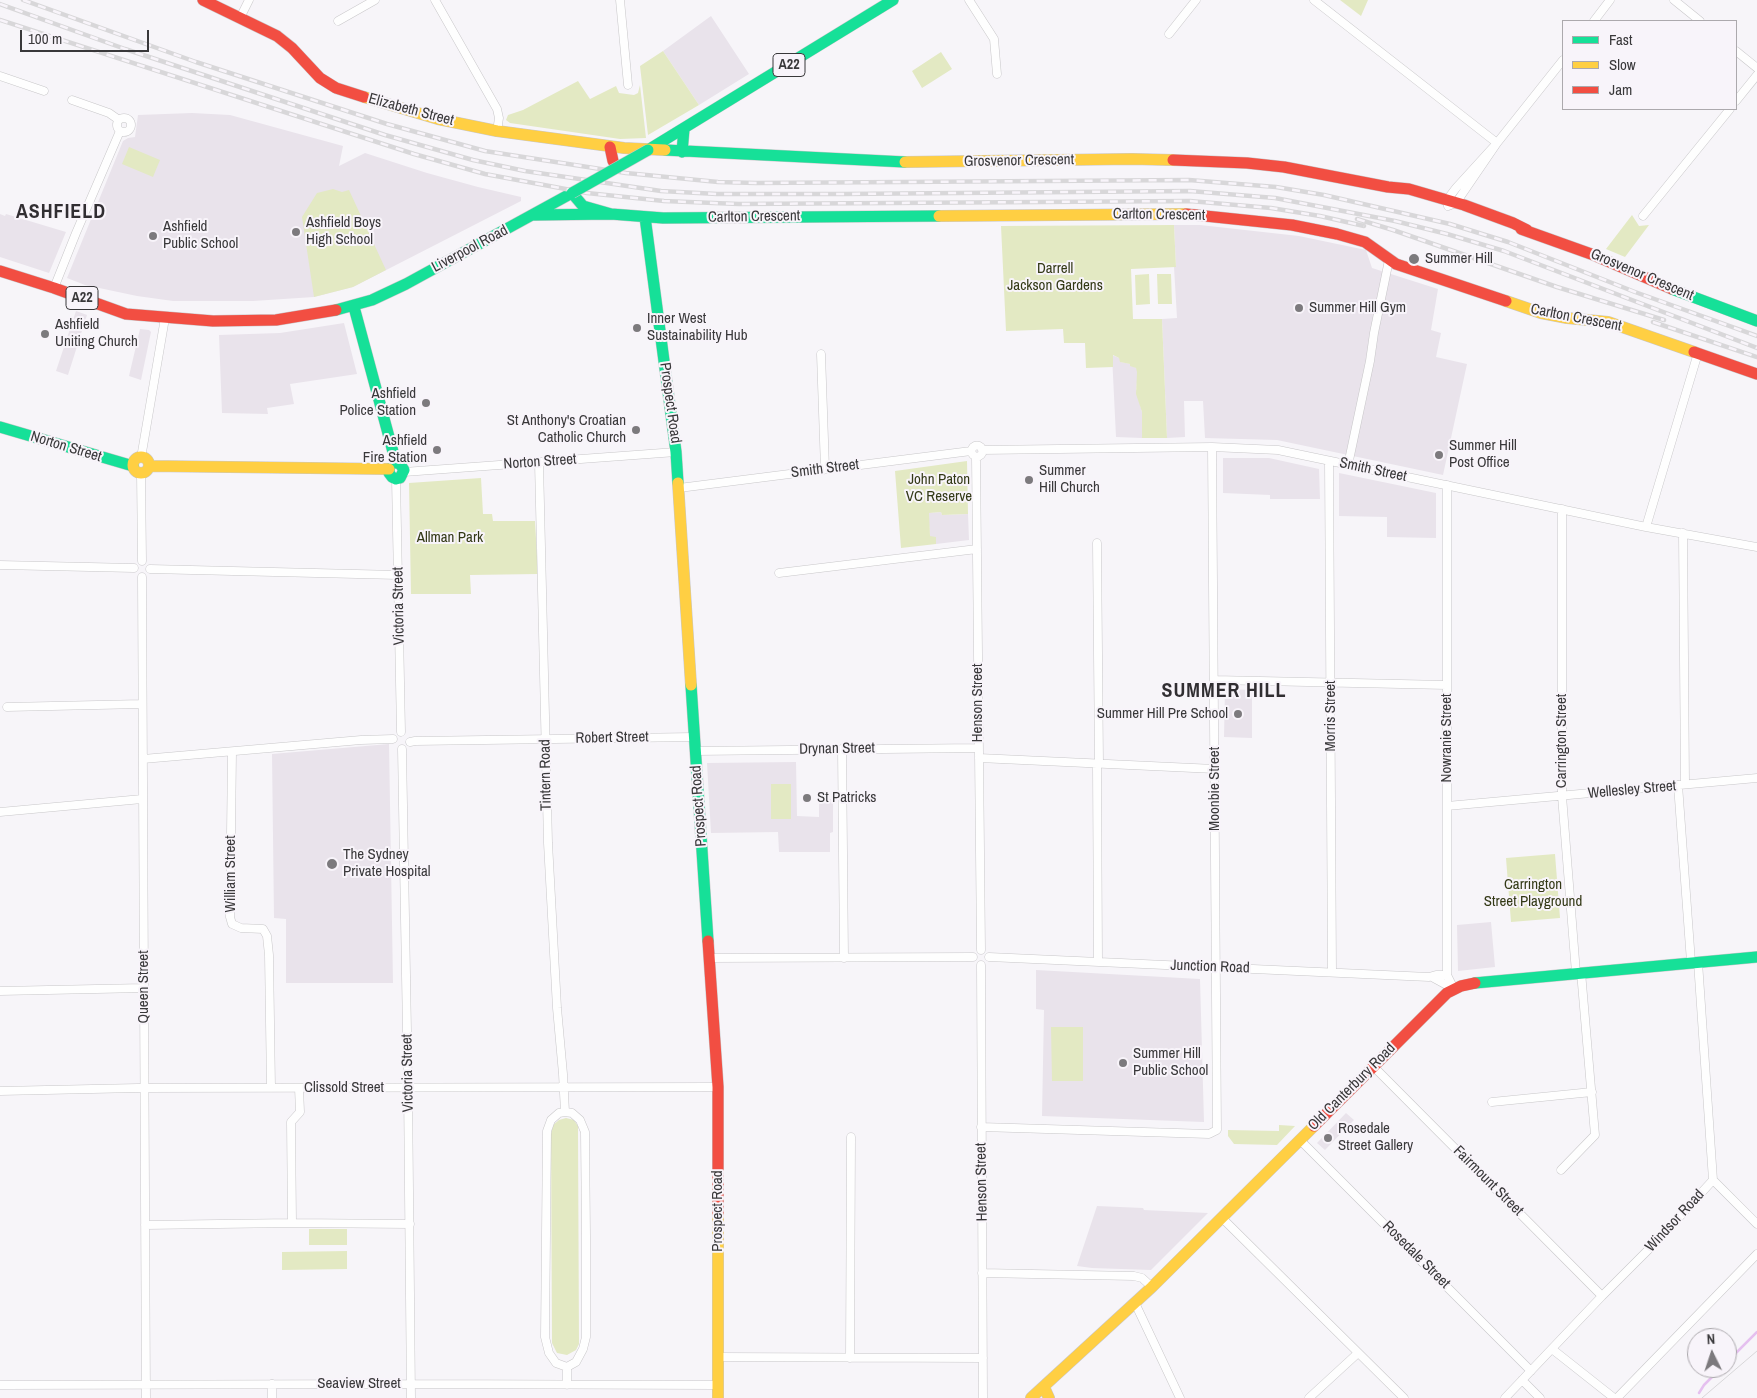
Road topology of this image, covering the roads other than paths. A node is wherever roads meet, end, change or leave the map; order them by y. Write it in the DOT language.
graph roads {
  1 [pos="203,0"];
  2 [pos="249,0"];
  3 [pos="375,0"];
  4 [pos="435,0"];
  5 [pos="620,0"];
  6 [pos="893,0"];
  7 [pos="969,0"];
  8 [pos="1196,0"];
  9 [pos="1314,0"];
  10 [pos="1610,0"];
  11 [pos="1674,0"];
  12 [pos="879,4"];
  13 [pos="240,18"];
  14 [pos="1595,20"];
  15 [pos="1699,20"];
  16 [pos="338,22"];
  17 [pos="1169,34"];
  18 [pos="1737,51"];
  19 [pos="1562,61"];
  20 [pos="1757,68"];
  21 [pos="997,74"];
  22 [pos="1757,75"];
  23 [pos="0,76"];
  24 [pos="628,85"];
  25 [pos="44,91"];
  26 [pos="72,100"];
  27 [pos="1737,100"];
  28 [pos="1729,110"];
  29 [pos="119,120"];
  30 [pos="684,129"];
  31 [pos="497,130"];
  32 [pos="120,131"];
  33 [pos="1497,143"];
  34 [pos="610,147"];
  35 [pos="648,150"];
  36 [pos="682,152"];
  37 [pos="614,165"];
  38 [pos="572,193"];
  39 [pos="1450,203"];
  40 [pos="611,214"];
  41 [pos="534,215"];
  42 [pos="1643,216"];
  43 [pos="644,217"];
  44 [pos="1389,260"];
  45 [pos="0,271"];
  46 [pos="54,288"];
  47 [pos="354,307"];
  48 [pos="164,318"];
  49 [pos="1757,321"];
  50 [pos="821,354"];
  51 [pos="1698,354"];
  52 [pos="1757,374"];
  53 [pos="0,427"];
  54 [pos="1212,448"];
  55 [pos="676,452"];
  56 [pos="974,454"];
  57 [pos="1329,461"];
  58 [pos="539,463"];
  59 [pos="1348,465"];
  60 [pos="141,466"];
  61 [pos="825,469"];
  62 [pos="396,471"];
  63 [pos="1447,485"];
  64 [pos="679,488"];
  65 [pos="1562,509"];
  66 [pos="1646,526"];
  67 [pos="1682,534"];
  68 [pos="1097,543"];
  69 [pos="1757,547"];
  70 [pos="977,549"];
  71 [pos="142,561"];
  72 [pos="0,565"];
  73 [pos="134,568"];
  74 [pos="150,569"];
  75 [pos="779,573"];
  76 [pos="398,575"];
  77 [pos="142,577"];
  78 [pos="1214,680"];
  79 [pos="1331,682"];
  80 [pos="1447,684"];
  81 [pos="142,704"];
  82 [pos="7,707"];
  83 [pos="401,732"];
  84 [pos="694,737"];
  85 [pos="393,739"];
  86 [pos="545,739"];
  87 [pos="410,742"];
  88 [pos="978,748"];
  89 [pos="402,749"];
  90 [pos="842,749"];
  91 [pos="695,751"];
  92 [pos="232,752"];
  93 [pos="979,758"];
  94 [pos="143,759"];
  95 [pos="1098,764"];
  96 [pos="1215,769"];
  97 [pos="1757,778"];
  98 [pos="1681,785"];
  99 [pos="1562,796"];
  100 [pos="142,799"];
  101 [pos="1447,806"];
  102 [pos="0,812"];
  103 [pos="981,950"];
  104 [pos="1757,956"];
  105 [pos="974,957"];
  106 [pos="989,957"];
  107 [pos="708,958"];
  108 [pos="844,958"];
  109 [pos="1098,962"];
  110 [pos="1694,962"];
  111 [pos="981,965"];
  112 [pos="1215,967"];
  113 [pos="1332,972"];
  114 [pos="1579,972"];
  115 [pos="1447,975"];
  116 [pos="1432,977"];
  117 [pos="144,988"];
  118 [pos="1454,989"];
  119 [pos="0,991"];
  120 [pos="1374,1066"];
  121 [pos="718,1087"];
  122 [pos="144,1088"];
  123 [pos="271,1088"];
  124 [pos="300,1088"];
  125 [pos="408,1088"];
  126 [pos="564,1088"];
  127 [pos="0,1091"];
  128 [pos="1592,1092"];
  129 [pos="1492,1102"];
  130 [pos="565,1112"];
  131 [pos="981,1127"];
  132 [pos="851,1137"];
  133 [pos="1300,1140"];
  134 [pos="1561,1170"];
  135 [pos="1713,1180"];
  136 [pos="1222,1218"];
  137 [pos="292,1223"];
  138 [pos="410,1224"];
  139 [pos="1757,1224"];
  140 [pos="145,1225"];
  141 [pos="1757,1254"];
  142 [pos="982,1273"];
  143 [pos="1152,1287"];
  144 [pos="1602,1296"];
  145 [pos="1135,1303"];
  146 [pos="1552,1349"];
  147 [pos="1358,1352"];
  148 [pos="718,1356"];
  149 [pos="850,1358"];
  150 [pos="983,1358"];
  151 [pos="567,1367"];
  152 [pos="1531,1371"];
  153 [pos="1522,1380"];
  154 [pos="272,1384"];
  155 [pos="410,1384"];
  156 [pos="0,1385"];
  157 [pos="146,1385"];
  158 [pos="567,1385"];
  159 [pos="718,1386"];
  160 [pos="1046,1393"];
  161 [pos="146,1398"];
  162 [pos="272,1398"];
  163 [pos="411,1398"];
  164 [pos="718,1398"];
  165 [pos="983,1398"];
  166 [pos="1032,1398"];
  167 [pos="1180,1398"];
  168 [pos="1309,1398"];
  169 [pos="1404,1398"];
  170 [pos="1505,1398"];
  171 [pos="1540,1398"];
  172 [pos="1614,1398"];
  173 [pos="1617,1398"];
  1 -- 13 [label="main road, Elizabeth Street"];
  2 -- 13 [label="street"];
  3 -- 16 [label="street"];
  4 -- 31 [label="street"];
  5 -- 24 [label="street"];
  6 -- 12 [label="main road, Liverpool Road / A22"];
  7 -- 21 [label="street"];
  8 -- 17 [label="street"];
  9 -- 33 [label="street"];
  10 -- 14 [label="street"];
  11 -- 15 [label="street"];
  12 -- 30 [label="main road, Liverpool Road / A22"];
  13 -- 31 [label="main road, Elizabeth Street"];
  18 -- 20 [label="street"];
  19 -- 33 [label="street"];
  22 -- 27 [label="street"];
  23 -- 25 [label="street"];
  26 -- 29 [label="street"];
  28 -- 42 [label="street"];
  29 -- 32 [label="street"];
  29 -- 32 [label="street"];
  30 -- 35 [label="main road, Liverpool Road / A22"];
  30 -- 36 [label="main road"];
  31 -- 34 [label="main road, Elizabeth Street"];
  32 -- 46 [label="street"];
  33 -- 39 [label="street"];
  34 -- 35 [label="main road, Elizabeth Street"];
  34 -- 37 [label="main road"];
  35 -- 36 [label="main road, Grosvenor Crescent"];
  35 -- 37 [label="main road, Liverpool Road / A22, bridge"];
  36 -- 39 [label="main road, Grosvenor Crescent"];
  37 -- 38 [label="main road, Liverpool Road / A22, bridge"];
  38 -- 40 [label="main road"];
  38 -- 41 [label="main road, Liverpool Road / A22"];
  39 -- 49 [label="main road, Grosvenor Crescent"];
  40 -- 41 [label="main road, Carlton Crescent"];
  40 -- 43 [label="main road, Carlton Crescent"];
  41 -- 47 [label="main road, Liverpool Road / A22"];
  43 -- 44 [label="main road, Carlton Crescent"];
  43 -- 55 [label="main road, Prospect Road"];
  44 -- 51 [label="main road, Carlton Crescent"];
  44 -- 59 [label="street"];
  45 -- 46 [label="main road, Liverpool Road / A22"];
  46 -- 48 [label="main road, Liverpool Road / A22"];
  47 -- 48 [label="main road, Liverpool Road / A22"];
  47 -- 62 [label="main road, Victoria Street"];
  48 -- 60 [label="street"];
  50 -- 61 [label="street"];
  51 -- 52 [label="main road, Carlton Crescent"];
  51 -- 66 [label="street"];
  53 -- 60 [label="main road, Norton Street"];
  54 -- 56 [label="street, Smith Street"];
  54 -- 57 [label="street, Smith Street"];
  54 -- 78 [label="street, Moonbie Street"];
  55 -- 58 [label="street, Norton Street"];
  55 -- 64 [label="main road, Prospect Road"];
  56 -- 61 [label="street, Smith Street"];
  56 -- 70 [label="street, Henson Street"];
  57 -- 59 [label="street, Smith Street"];
  57 -- 79 [label="street, Morris Street"];
  58 -- 62 [label="street, Norton Street"];
  58 -- 86 [label="street, Tintern Road"];
  59 -- 63 [label="street, Smith Street"];
  60 -- 62 [label="main road, Norton Street"];
  60 -- 71 [label="street"];
  61 -- 64 [label="street, Smith Street"];
  62 -- 76 [label="street, Victoria Street"];
  63 -- 65 [label="street, Smith Street"];
  63 -- 80 [label="street, Nowranie Street"];
  64 -- 84 [label="main road, Prospect Road"];
  65 -- 66 [label="street, Smith Street"];
  65 -- 99 [label="street, Carrington Street"];
  66 -- 67 [label="street, Smith Street"];
  67 -- 69 [label="street, Smith Street"];
  67 -- 98 [label="street, Windsor Road"];
  68 -- 95 [label="street"];
  70 -- 75 [label="street"];
  70 -- 88 [label="street, Henson Street"];
  71 -- 73 [label="street"];
  71 -- 74 [label="street"];
  72 -- 73 [label="street"];
  73 -- 77 [label="street"];
  74 -- 76 [label="street"];
  74 -- 77 [label="street"];
  76 -- 83 [label="street, Victoria Street"];
  77 -- 81 [label="street, Queen Street"];
  78 -- 79 [label="street"];
  78 -- 96 [label="street, Moonbie Street"];
  79 -- 80 [label="street"];
  79 -- 113 [label="street, Morris Street"];
  80 -- 101 [label="street, Nowranie Street"];
  81 -- 82 [label="street"];
  81 -- 94 [label="street, Queen Street"];
  83 -- 85 [label="street"];
  83 -- 87 [label="street"];
  84 -- 86 [label="street, Robert Street"];
  84 -- 91 [label="main road, Prospect Road"];
  85 -- 89 [label="street"];
  85 -- 92 [label="street"];
  86 -- 87 [label="street, Robert Street"];
  86 -- 126 [label="street, Tintern Road"];
  87 -- 89 [label="street"];
  88 -- 90 [label="street, Drynan Street"];
  88 -- 93 [label="street, Henson Street"];
  89 -- 125 [label="street, Victoria Street"];
  90 -- 91 [label="street, Drynan Street"];
  90 -- 108 [label="street"];
  91 -- 107 [label="main road, Prospect Road"];
  92 -- 94 [label="street"];
  92 -- 123 [label="street, William Street"];
  93 -- 95 [label="street"];
  93 -- 103 [label="street, Henson Street"];
  94 -- 100 [label="street, Queen Street"];
  95 -- 96 [label="street"];
  95 -- 109 [label="street"];
  96 -- 112 [label="street, Moonbie Street"];
  97 -- 98 [label="street, Wellesley Street"];
  98 -- 99 [label="street, Wellesley Street"];
  98 -- 110 [label="street, Windsor Road"];
  99 -- 101 [label="street, Wellesley Street"];
  99 -- 114 [label="street, Carrington Street"];
  100 -- 102 [label="street"];
  100 -- 117 [label="street, Queen Street"];
  101 -- 115 [label="street, Nowranie Street"];
  103 -- 105 [label="street"];
  103 -- 106 [label="street"];
  104 -- 110 [label="main road, Old Canterbury Road"];
  105 -- 108 [label="street"];
  105 -- 111 [label="street"];
  106 -- 109 [label="street, Junction Road"];
  106 -- 111 [label="street"];
  107 -- 108 [label="street"];
  107 -- 121 [label="main road, Prospect Road"];
  109 -- 112 [label="street, Junction Road"];
  110 -- 114 [label="main road, Old Canterbury Road"];
  110 -- 135 [label="street, Windsor Road"];
  111 -- 131 [label="street, Henson Street"];
  112 -- 113 [label="street, Junction Road"];
  112 -- 131 [label="street, Moonbie Street"];
  113 -- 116 [label="street, Junction Road"];
  114 -- 118 [label="main road, Old Canterbury Road"];
  114 -- 128 [label="street, Carrington Street"];
  115 -- 116 [label="street, Junction Road"];
  115 -- 118 [label="street, Nowranie Street"];
  116 -- 118 [label="street, Junction Road"];
  117 -- 119 [label="street"];
  117 -- 122 [label="street, Queen Street"];
  118 -- 120 [label="main road, Old Canterbury Road"];
  120 -- 133 [label="main road, Old Canterbury Road"];
  120 -- 144 [label="street, Fairmount Street"];
  121 -- 126 [label="street, Clissold Street"];
  121 -- 148 [label="main road, Prospect Road"];
  122 -- 123 [label="street, Clissold Street"];
  122 -- 127 [label="street, Clissold Street"];
  122 -- 140 [label="street, Queen Street"];
  123 -- 124 [label="street, Clissold Street"];
  124 -- 125 [label="street, Clissold Street"];
  124 -- 137 [label="street"];
  125 -- 126 [label="street, Clissold Street"];
  125 -- 138 [label="street, Victoria Street"];
  126 -- 130 [label="street, Tintern Road"];
  128 -- 129 [label="street"];
  128 -- 134 [label="street, Carrington Street"];
  130 -- 151 [label="street"];
  130 -- 151 [label="street"];
  131 -- 142 [label="street, Henson Street"];
  132 -- 149 [label="street"];
  133 -- 136 [label="main road, Old Canterbury Road"];
  133 -- 152 [label="street, Rosedale Street"];
  135 -- 139 [label="street"];
  135 -- 144 [label="street, Windsor Road"];
  136 -- 143 [label="main road, Old Canterbury Road"];
  136 -- 147 [label="street"];
  137 -- 138 [label="street"];
  137 -- 140 [label="street"];
  138 -- 155 [label="street, Victoria Street"];
  140 -- 157 [label="street, Queen Street"];
  141 -- 173 [label="street"];
  142 -- 143 [label="street"];
  142 -- 150 [label="street, Henson Street"];
  143 -- 145 [label="main road, Old Canterbury Road"];
  144 -- 146 [label="street, Windsor Road"];
  145 -- 160 [label="main road, Old Canterbury Road"];
  145 -- 167 [label="street"];
  146 -- 152 [label="street, Windsor Road"];
  146 -- 172 [label="street"];
  147 -- 168 [label="street"];
  147 -- 169 [label="street"];
  148 -- 149 [label="street"];
  148 -- 159 [label="main road, Prospect Road"];
  149 -- 150 [label="street"];
  150 -- 165 [label="street, Henson Street"];
  151 -- 158 [label="street"];
  152 -- 153 [label="street, Windsor Road"];
  153 -- 170 [label="street, Windsor Road"];
  153 -- 171 [label="street"];
  154 -- 155 [label="street, Seaview Street"];
  154 -- 157 [label="street, Seaview Street"];
  154 -- 162 [label="street"];
  155 -- 158 [label="street, Seaview Street"];
  155 -- 163 [label="street, Victoria Street"];
  156 -- 157 [label="street, Seaview Street"];
  157 -- 161 [label="street, Queen Street"];
  158 -- 159 [label="street, Seaview Street"];
  159 -- 164 [label="main road, Prospect Road"];
  160 -- 166 [label="main road, Old Canterbury Road"];
}
